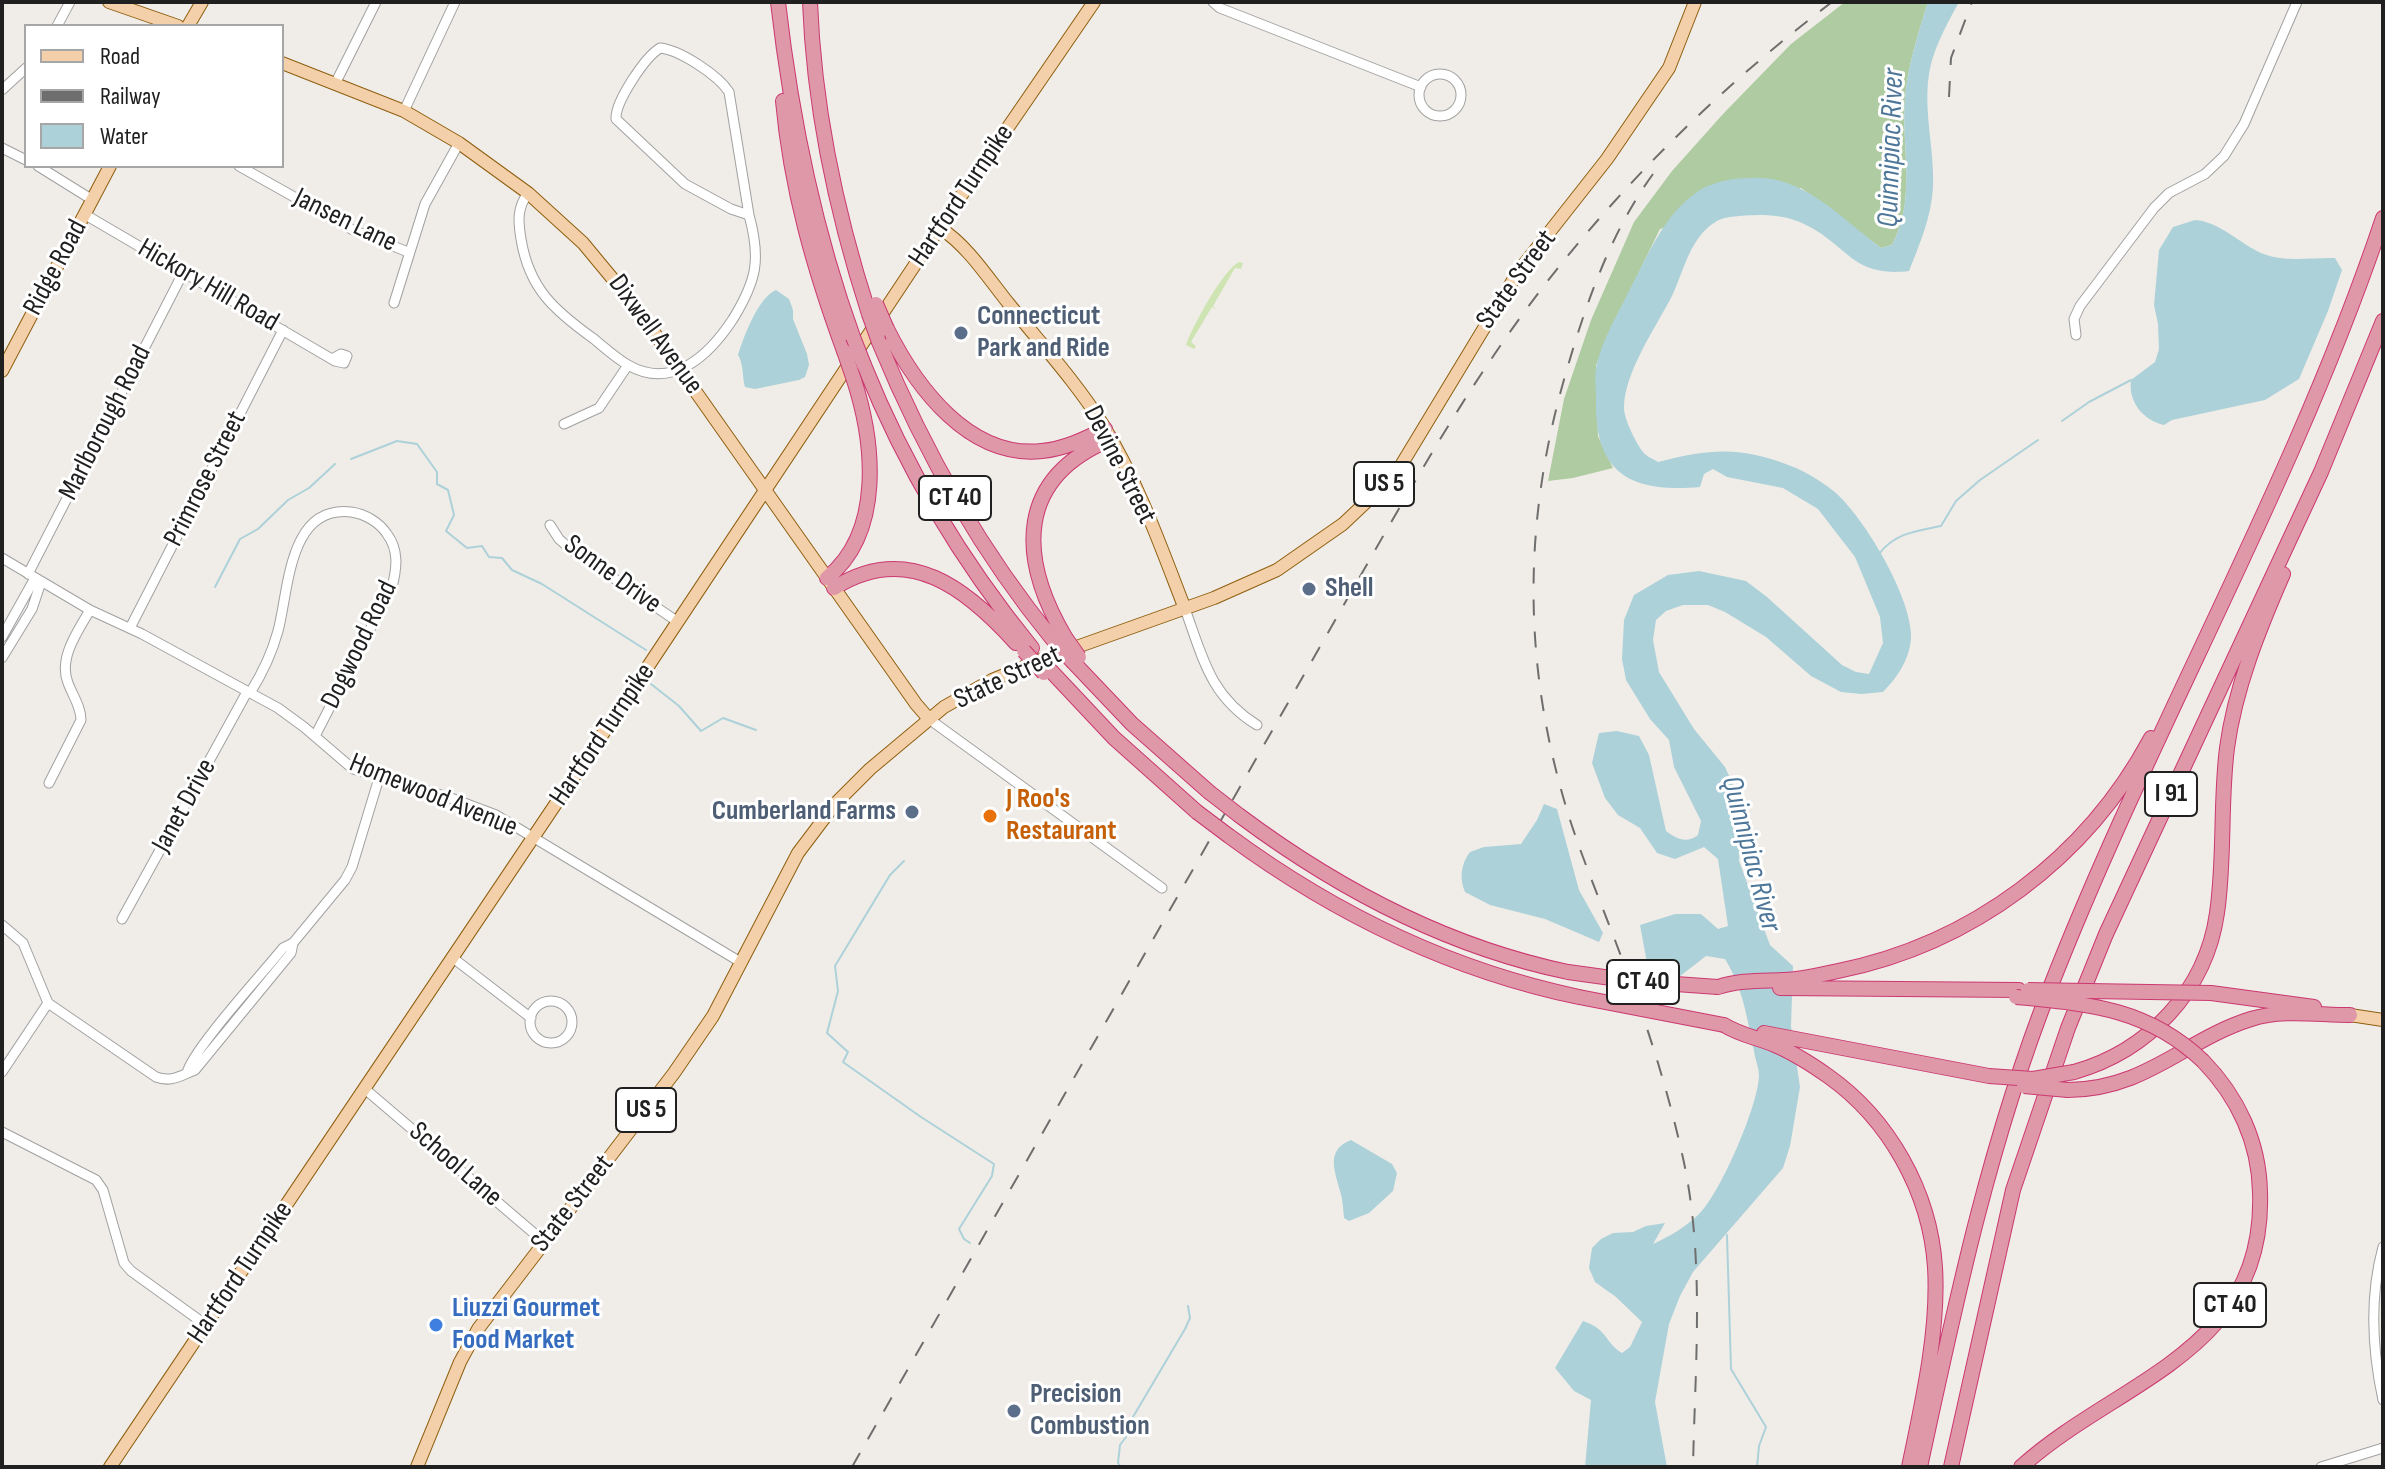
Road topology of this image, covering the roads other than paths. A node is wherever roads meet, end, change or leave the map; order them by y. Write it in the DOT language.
graph roads {
  1 [pos="70,2"];
  2 [pos="109,2"];
  3 [pos="202,2"];
  4 [pos="376,2"];
  5 [pos="455,2"];
  6 [pos="778,2"];
  7 [pos="810,2"];
  8 [pos="1094,2"];
  9 [pos="1213,2"];
  10 [pos="1695,2"];
  11 [pos="2297,2"];
  12 [pos="58,24"];
  13 [pos="172,24"];
  14 [pos="189,24"];
  15 [pos="785,61"];
  16 [pos="284,64"];
  17 [pos="24,70"];
  18 [pos="336,82"];
  19 [pos="1421,87"];
  20 [pos="2,90"];
  21 [pos="404,111"];
  22 [pos="459,143"];
  23 [pos="2,148"];
  24 [pos="24,159"];
  25 [pos="41,168"];
  26 [pos="109,168"];
  27 [pos="243,168"];
  28 [pos="528,193"];
  29 [pos="91,199"];
  30 [pos="84,214"];
  31 [pos="749,215"];
  32 [pos="2383,218"];
  33 [pos="940,228"];
  34 [pos="408,252"];
  35 [pos="184,271"];
  36 [pos="394,303"];
  37 [pos="2383,321"];
  38 [pos="283,330"];
  39 [pos="2076,335"];
  40 [pos="883,336"];
  41 [pos="332,359"];
  42 [pos="628,365"];
  43 [pos="680,370"];
  44 [pos="2,371"];
  45 [pos="564,424"];
  46 [pos="1108,434"];
  47 [pos="2314,487"];
  48 [pos="765,490"];
  49 [pos="550,525"];
  50 [pos="2,558"];
  51 [pos="35,578"];
  52 [pos="830,583"];
  53 [pos="1185,609"];
  54 [pos="90,610"];
  55 [pos="678,622"];
  56 [pos="130,628"];
  57 [pos="2,637"];
  58 [pos="1060,639"];
  59 [pos="1028,650"];
  60 [pos="2,658"];
  61 [pos="2185,684"];
  62 [pos="249,692"];
  63 [pos="929,719"];
  64 [pos="1257,725"];
  65 [pos="315,736"];
  66 [pos="379,778"];
  67 [pos="49,783"];
  68 [pos="534,837"];
  69 [pos="1162,888"];
  70 [pos="122,919"];
  71 [pos="2,925"];
  72 [pos="453,958"];
  73 [pos="742,963"];
  74 [pos="1825,982"];
  75 [pos="2018,994"];
  76 [pos="2045,1000"];
  77 [pos="48,1003"];
  78 [pos="2350,1015"];
  79 [pos="531,1018"];
  80 [pos="2383,1020"];
  81 [pos="1724,1025"];
  82 [pos="2,1072"];
  83 [pos="1987,1077"];
  84 [pos="365,1089"];
  85 [pos="2,1132"];
  86 [pos="543,1241"];
  87 [pos="2383,1247"];
  88 [pos="206,1325"];
  89 [pos="2383,1400"];
  90 [pos="2383,1448"];
  91 [pos="110,1467"];
  92 [pos="417,1467"];
  93 [pos="1909,1467"];
  94 [pos="1920,1467"];
  95 [pos="1951,1467"];
  96 [pos="2021,1467"];
  97 [pos="2321,1467"];
  1 -- 12 [label="street"];
  2 -- 13 [label="main road"];
  3 -- 14 [label="main road"];
  4 -- 18 [label="street"];
  5 -- 21 [label="street"];
  6 -- 15 [label="highway, CT 40"];
  7 -- 40 [label="highway, CT 40, bridge"];
  8 -- 33 [label="main road, Hartford Turnpike"];
  9 -- 19 [label="street"];
  10 -- 53 [label="main road, State Street / US 5"];
  11 -- 39 [label="street"];
  15 -- 52 [label="highway, bridge"];
  15 -- 59 [label="highway, CT 40, bridge"];
  16 -- 18 [label="main road, Dixwell Avenue"];
  17 -- 20 [label="street"];
  18 -- 21 [label="main road, Dixwell Avenue"];
  19 -- 19 [label="street"];
  21 -- 22 [label="main road, Dixwell Avenue"];
  22 -- 28 [label="main road, Dixwell Avenue"];
  22 -- 34 [label="street"];
  23 -- 24 [label="street"];
  25 -- 29 [label="street"];
  26 -- 29 [label="main road, Ridge Road"];
  27 -- 34 [label="street, Jansen Lane"];
  28 -- 42 [label="street"];
  28 -- 43 [label="main road, Dixwell Avenue"];
  29 -- 30 [label="main road, Ridge Road"];
  30 -- 35 [label="street, Hickory Hill Road"];
  30 -- 44 [label="main road, Ridge Road"];
  31 -- 31 [label="street"];
  31 -- 43 [label="street"];
  32 -- 61 [label="highway, I 91"];
  33 -- 46 [label="main road, Devine Street"];
  33 -- 48 [label="main road, Hartford Turnpike"];
  34 -- 36 [label="street"];
  35 -- 38 [label="street, Hickory Hill Road"];
  35 -- 51 [label="street, Marlborough Road"];
  37 -- 47 [label="highway, I 91"];
  38 -- 41 [label="street, Hickory Hill Road"];
  38 -- 56 [label="street, Primrose Street"];
  40 -- 46 [label="highway"];
  40 -- 58 [label="highway, CT 40"];
  42 -- 43 [label="street"];
  42 -- 45 [label="street"];
  43 -- 48 [label="main road, Dixwell Avenue"];
  46 -- 53 [label="main road, Devine Street"];
  46 -- 58 [label="highway"];
  47 -- 83 [label="highway, bridge"];
  47 -- 95 [label="highway, I 91"];
  48 -- 52 [label="main road, Dixwell Avenue"];
  48 -- 55 [label="main road, Hartford Turnpike"];
  49 -- 55 [label="street, Sonne Drive"];
  50 -- 51 [label="street, Homewood Avenue"];
  51 -- 54 [label="street, Homewood Avenue"];
  51 -- 57 [label="street, Marlborough Road"];
  51 -- 60 [label="street, Marlborough Road"];
  52 -- 59 [label="highway"];
  52 -- 63 [label="main road, Dixwell Avenue"];
  53 -- 63 [label="main road, State Street / US 5"];
  53 -- 64 [label="street, Devine Street"];
  54 -- 56 [label="street, Homewood Avenue"];
  54 -- 67 [label="street"];
  55 -- 68 [label="main road, Hartford Turnpike"];
  56 -- 62 [label="street, Homewood Avenue"];
  58 -- 74 [label="highway, CT 40, bridge"];
  59 -- 81 [label="highway, CT 40, bridge"];
  61 -- 74 [label="highway"];
  61 -- 76 [label="highway, I 91"];
  62 -- 65 [label="street, Homewood Avenue"];
  62 -- 65 [label="street, Dogwood Road"];
  62 -- 70 [label="street, Janet Drive"];
  63 -- 69 [label="street"];
  63 -- 73 [label="main road, State Street / US 5"];
  65 -- 66 [label="street, Homewood Avenue"];
  66 -- 68 [label="street, Homewood Avenue"];
  66 -- 77 [label="street"];
  68 -- 72 [label="main road, Hartford Turnpike"];
  68 -- 73 [label="street, Homewood Avenue"];
  71 -- 77 [label="street"];
  72 -- 79 [label="street"];
  72 -- 84 [label="main road, Hartford Turnpike"];
  73 -- 86 [label="main road, State Street / US 5"];
  74 -- 75 [label="highway"];
  75 -- 76 [label="highway, CT 40, bridge"];
  75 -- 78 [label="highway, bridge"];
  76 -- 94 [label="highway, I 91"];
  76 -- 96 [label="highway, CT 40, bridge"];
  77 -- 82 [label="street"];
  78 -- 80 [label="main road"];
  78 -- 83 [label="highway, bridge"];
  79 -- 79 [label="street"];
  81 -- 83 [label="highway"];
  81 -- 93 [label="highway, CT 40"];
  84 -- 86 [label="street, School Lane"];
  84 -- 88 [label="main road, Hartford Turnpike"];
  85 -- 88 [label="street"];
  86 -- 92 [label="main road, State Street / US 5"];
  87 -- 89 [label="street"];
  88 -- 91 [label="main road, Hartford Turnpike"];
  90 -- 97 [label="street"];
}
